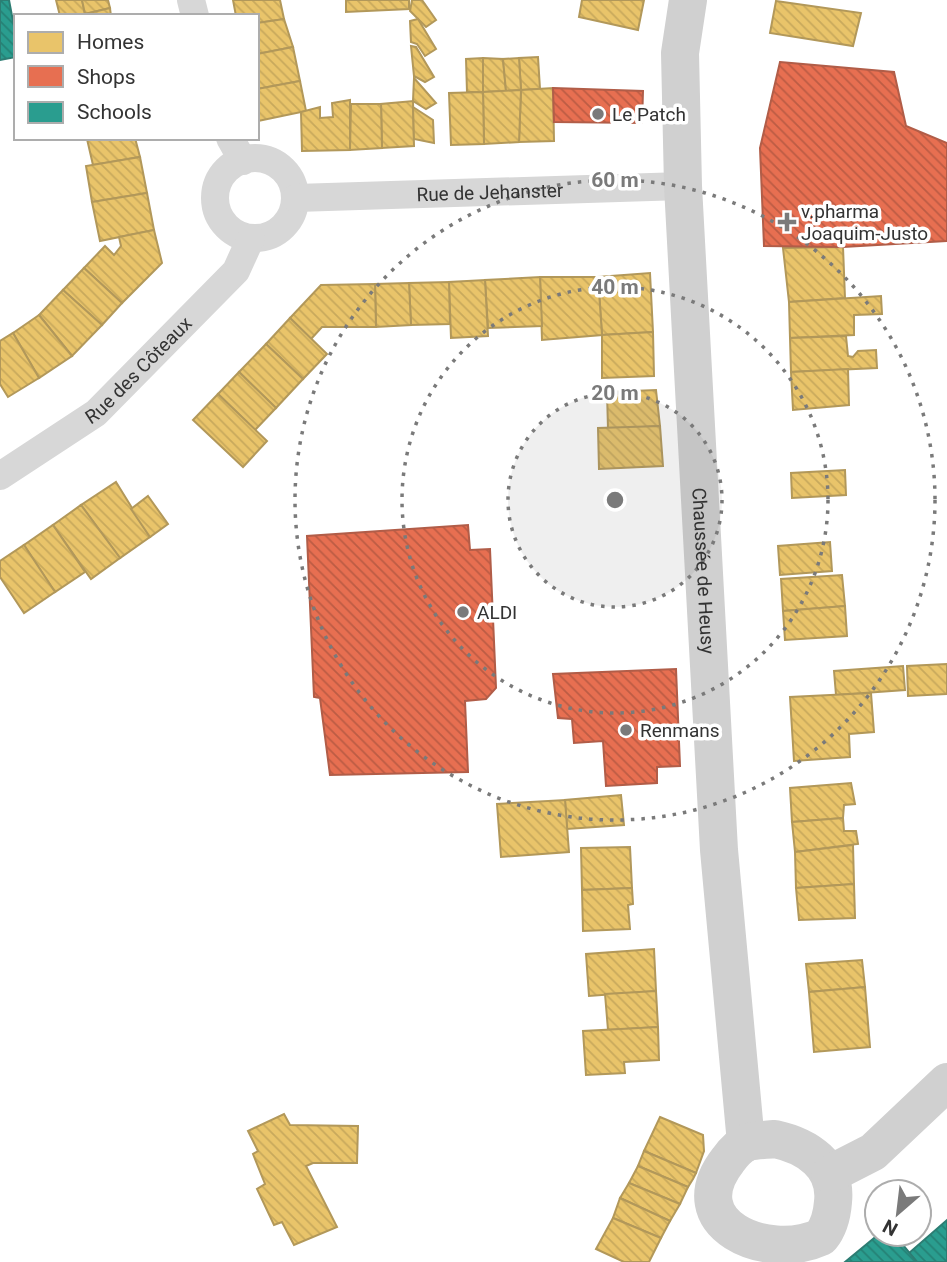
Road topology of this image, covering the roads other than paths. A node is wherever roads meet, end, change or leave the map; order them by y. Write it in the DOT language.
graph roads {
  1 [pos="688,0"];
  2 [pos="236,150"];
  3 [pos="683,186"];
  4 [pos="296,198"];
  5 [pos="251,239"];
  6 [pos="0,476"];
  7 [pos="947,1082"];
  8 [pos="746,1143"];
  9 [pos="830,1174"];
  10 [pos="744,1257"];
  1 -- 3 [label="main road, Chaussée de Heusy"];
  2 -- 4 [label="street"];
  2 -- 5 [label="street"];
  3 -- 4 [label="street, Rue de Jehanster"];
  3 -- 8 [label="main road, Chaussée de Heusy"];
  4 -- 5 [label="street"];
  5 -- 6 [label="street, Rue des Côteaux"];
  7 -- 9 [label="main road"];
  8 -- 9 [label="main road"];
  8 -- 10 [label="main road"];
  9 -- 10 [label="main road"];
}
